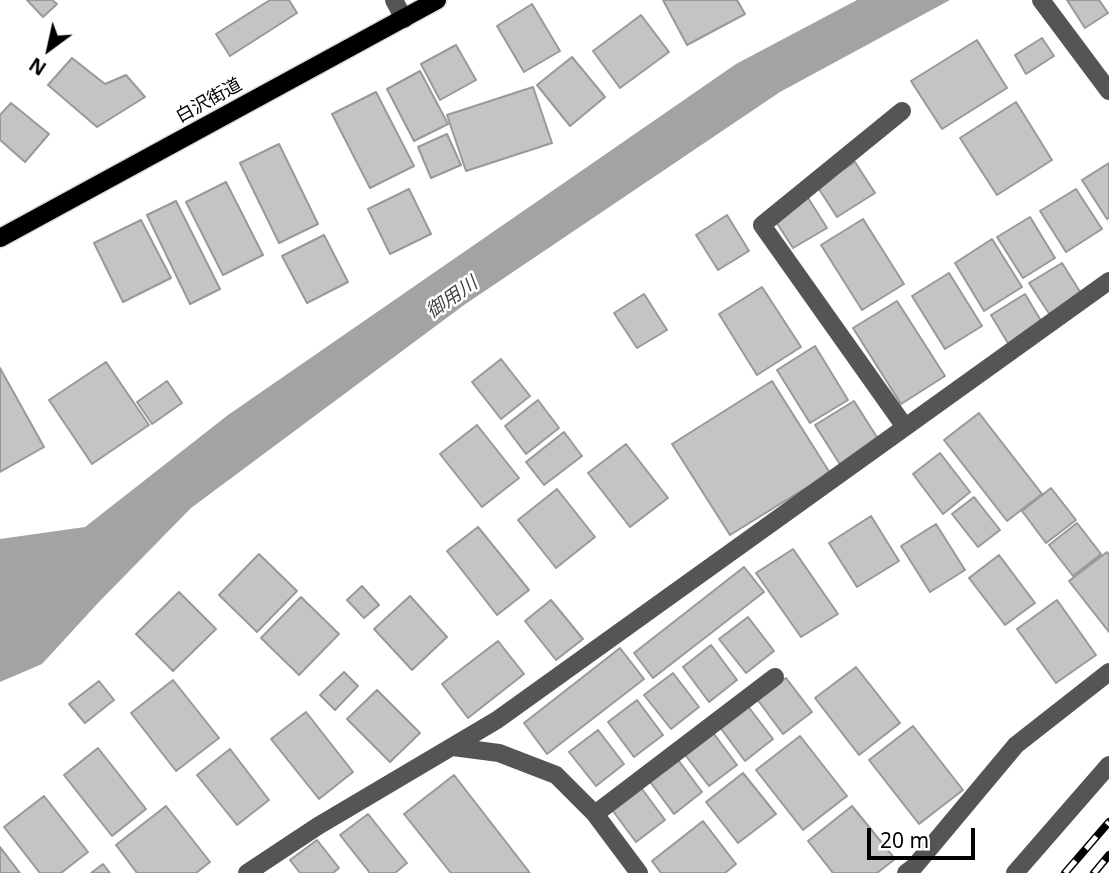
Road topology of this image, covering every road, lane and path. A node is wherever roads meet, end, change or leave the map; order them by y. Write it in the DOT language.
graph roads {
  1 [pos="394,0"];
  2 [pos="437,0"];
  3 [pos="1041,0"];
  4 [pos="404,19"];
  5 [pos="1109,91"];
  6 [pos="902,111"];
  7 [pos="0,238"];
  8 [pos="1109,281"];
  9 [pos="905,427"];
  10 [pos="1109,673"];
  11 [pos="775,677"];
  12 [pos="453,747"];
  13 [pos="1109,765"];
  14 [pos="595,814"];
  15 [pos="271,867"];
  16 [pos="247,873"];
  17 [pos="639,873"];
  18 [pos="906,873"];
  19 [pos="1015,873"];
  1 -- 4 [label="street"];
  2 -- 4 [label="main road, 白沢街道"];
  3 -- 5 [label="street"];
  4 -- 7 [label="main road, 白沢街道"];
  6 -- 9 [label="street"];
  8 -- 9 [label="street"];
  9 -- 12 [label="street"];
  10 -- 18 [label="street"];
  11 -- 14 [label="street"];
  12 -- 14 [label="street"];
  12 -- 15 [label="street"];
  13 -- 19 [label="street"];
  14 -- 17 [label="street"];
  15 -- 16 [label="street"];
}
